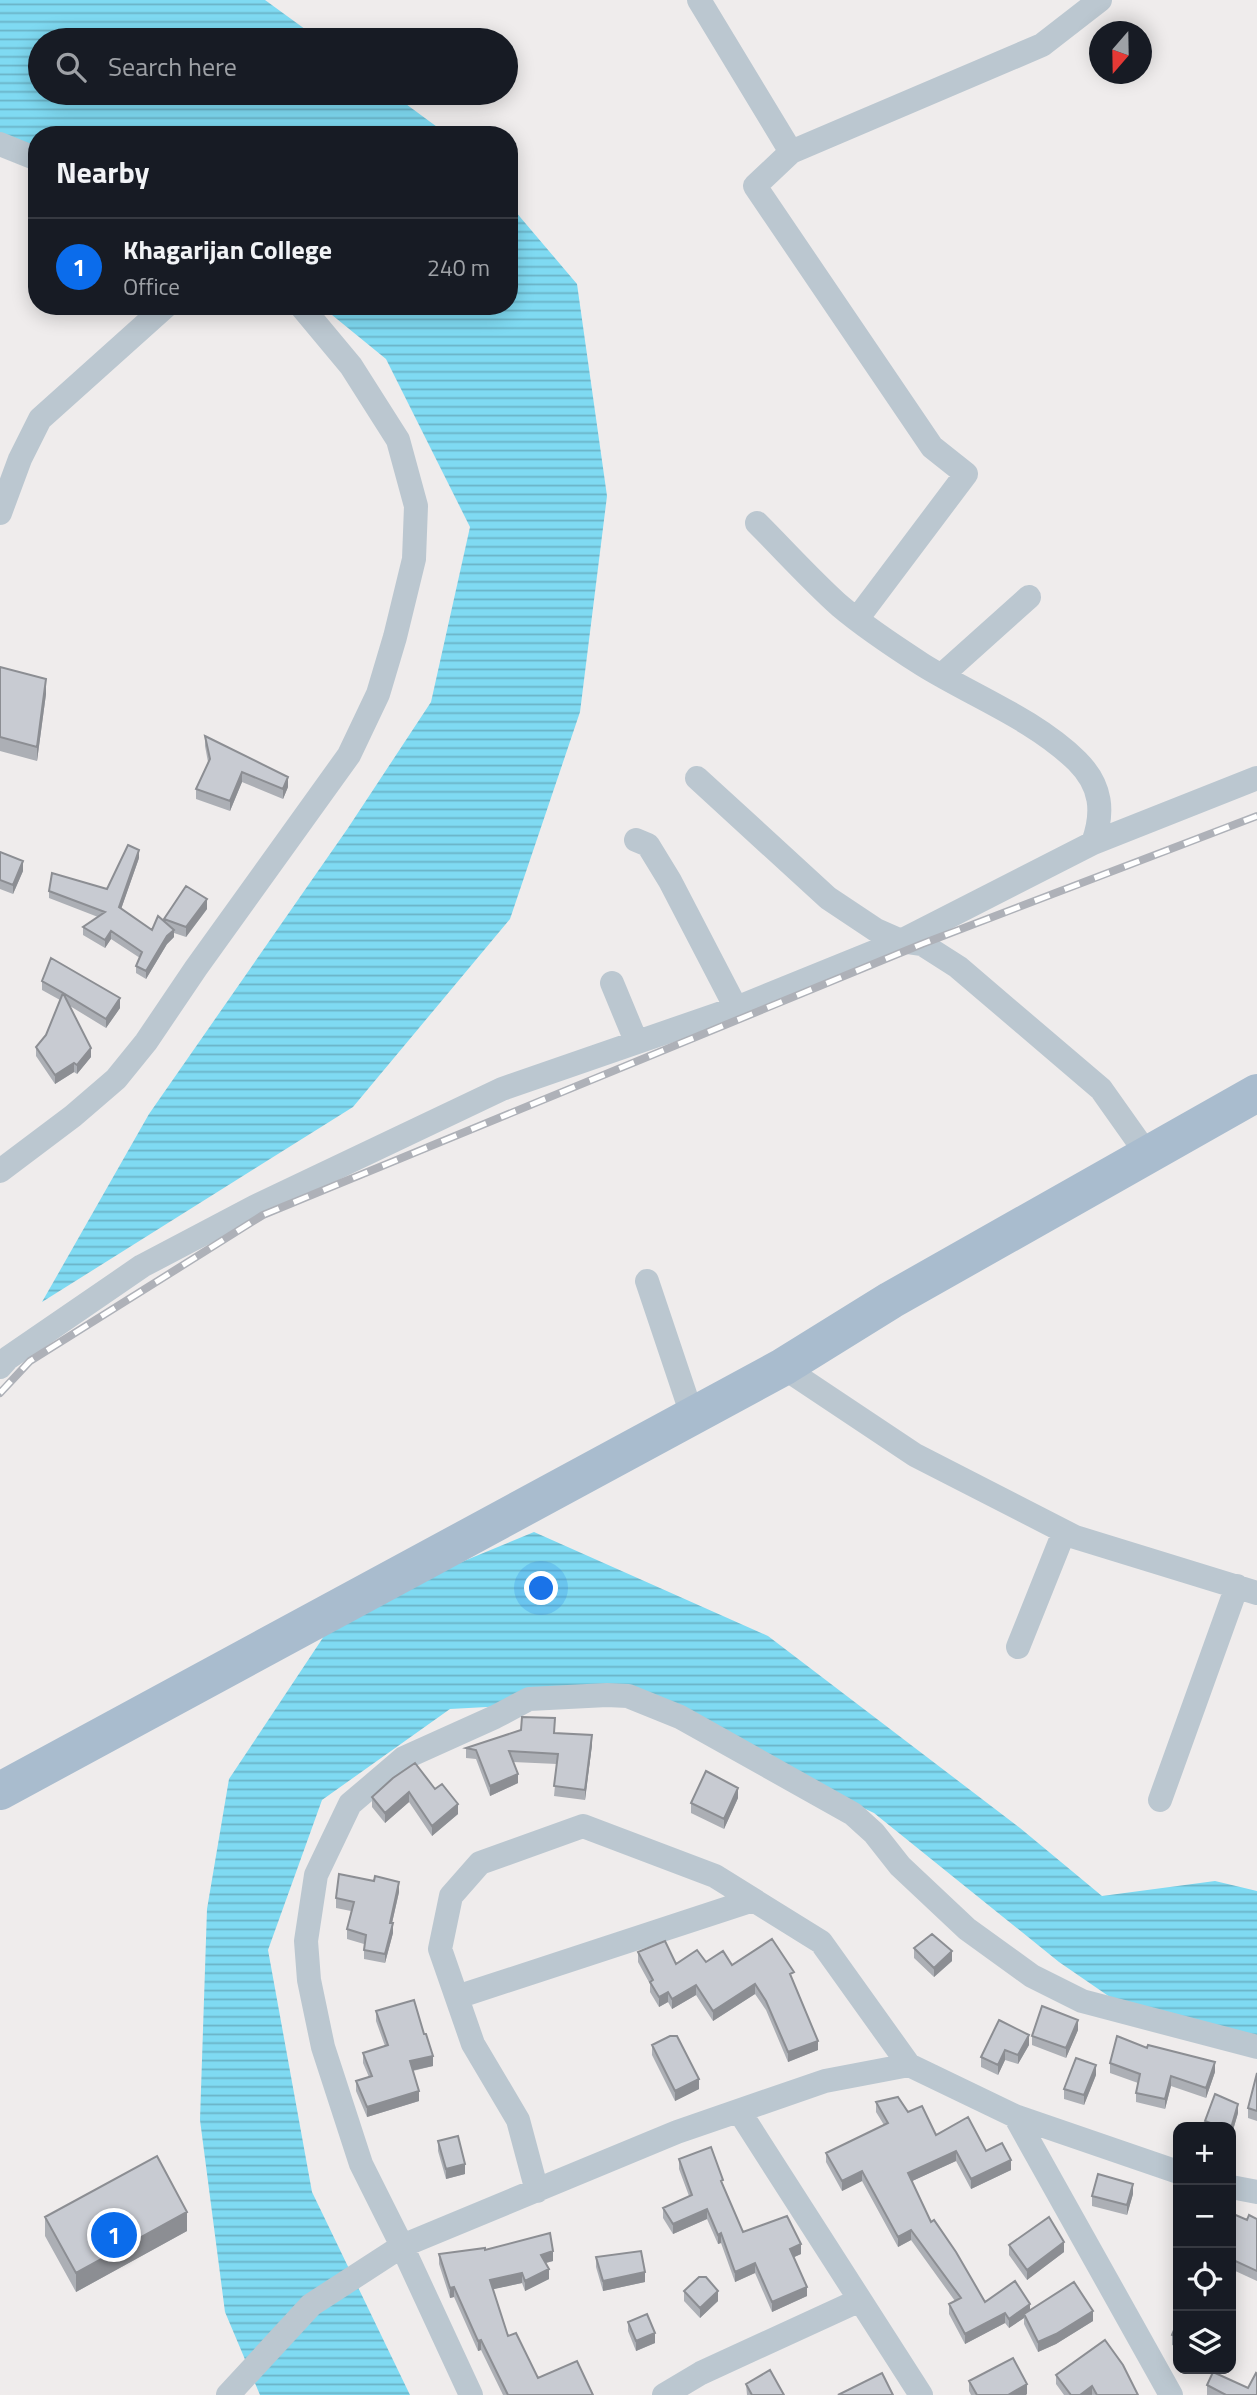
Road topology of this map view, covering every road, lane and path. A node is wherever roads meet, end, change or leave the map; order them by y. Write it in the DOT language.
graph roads {
  1 [pos="699,0"];
  2 [pos="1100,0"];
  3 [pos="0,144"];
  4 [pos="791,152"];
  5 [pos="28,155"];
  6 [pos="156,315"];
  7 [pos="308,315"];
  8 [pos="0,513"];
  9 [pos="757,523"];
  10 [pos="1029,597"];
  11 [pos="857,619"];
  12 [pos="942,676"];
  13 [pos="697,778"];
  14 [pos="1257,778"];
  15 [pos="636,841"];
  16 [pos="1093,843"];
  17 [pos="901,940"];
  18 [pos="612,984"];
  19 [pos="736,1008"];
  20 [pos="636,1041"];
  21 [pos="1257,1093"];
  22 [pos="1147,1154"];
  23 [pos="0,1171"];
  24 [pos="647,1281"];
  25 [pos="0,1367"];
  26 [pos="783,1367"];
  27 [pos="692,1415"];
  28 [pos="1064,1532"];
  29 [pos="1247,1590"];
  30 [pos="1018,1647"];
  31 [pos="0,1791"];
  32 [pos="1160,1800"];
  33 [pos="753,1900"];
  34 [pos="457,1997"];
  35 [pos="1257,2047"];
  36 [pos="909,2065"];
  37 [pos="739,2111"];
  38 [pos="1015,2116"];
  39 [pos="1173,2170"];
  40 [pos="1236,2188"];
  41 [pos="537,2191"];
  42 [pos="1257,2192"];
  43 [pos="402,2246"];
  44 [pos="860,2300"];
  45 [pos="228,2395"];
  46 [pos="471,2395"];
  47 [pos="664,2395"];
  48 [pos="920,2395"];
  49 [pos="1171,2395"];
  1 -- 4 [label="street"];
  2 -- 4 [label="street"];
  3 -- 5 [label="street"];
  4 -- 11 [label="street"];
  6 -- 8 [label="street"];
  7 -- 23 [label="street"];
  9 -- 11 [label="street"];
  10 -- 12 [label="street"];
  11 -- 12 [label="street"];
  12 -- 16 [label="street"];
  13 -- 17 [label="street"];
  14 -- 16 [label="street"];
  15 -- 19 [label="street"];
  16 -- 17 [label="street"];
  17 -- 19 [label="street"];
  17 -- 22 [label="street"];
  18 -- 20 [label="street"];
  19 -- 20 [label="street"];
  20 -- 25 [label="street"];
  21 -- 22 [label="main road"];
  22 -- 26 [label="main road"];
  24 -- 27 [label="street"];
  26 -- 27 [label="main road"];
  26 -- 28 [label="street"];
  27 -- 31 [label="main road"];
  28 -- 29 [label="street"];
  28 -- 30 [label="street"];
  29 -- 32 [label="street"];
  33 -- 34 [label="street"];
  33 -- 34 [label="street"];
  33 -- 36 [label="street"];
  34 -- 41 [label="street"];
  35 -- 43 [label="street"];
  36 -- 37 [label="street"];
  36 -- 38 [label="street"];
  37 -- 41 [label="street"];
  37 -- 44 [label="street"];
  38 -- 39 [label="street"];
  38 -- 49 [label="street"];
  40 -- 42 [label="street"];
  41 -- 43 [label="street"];
  43 -- 45 [label="street"];
  43 -- 46 [label="street"];
  44 -- 47 [label="street"];
  44 -- 48 [label="street"];
}
